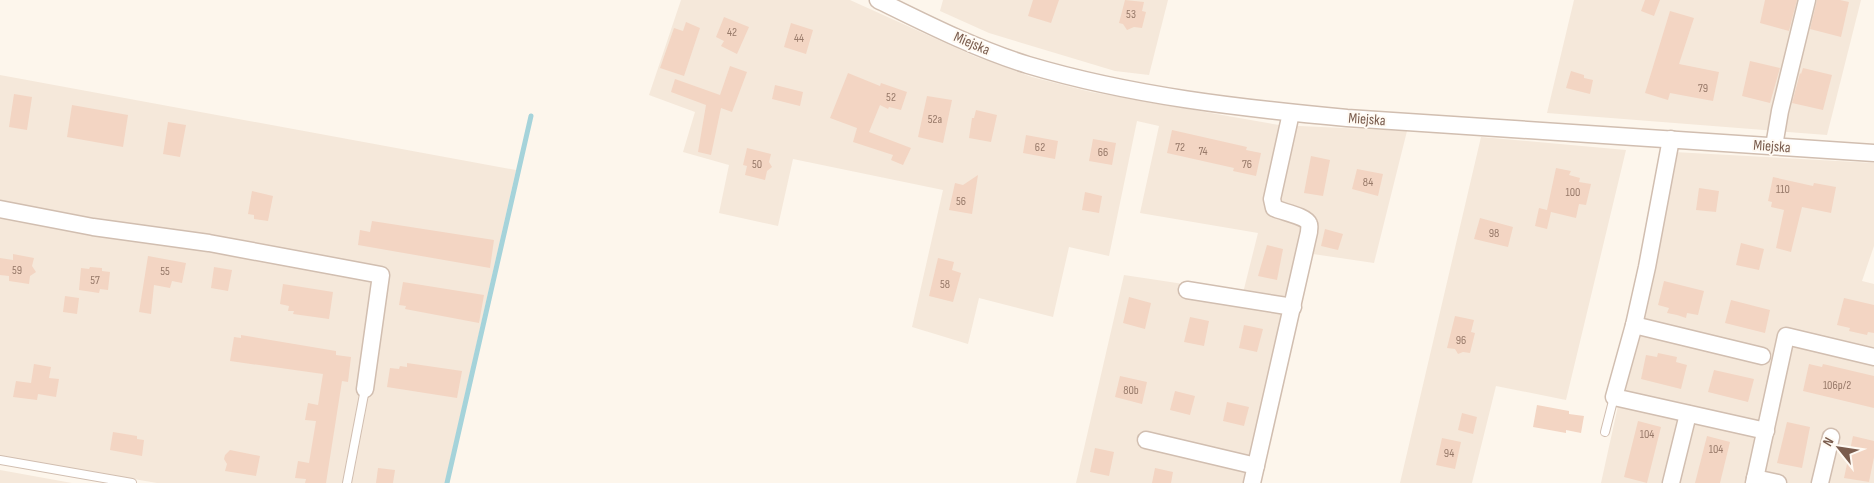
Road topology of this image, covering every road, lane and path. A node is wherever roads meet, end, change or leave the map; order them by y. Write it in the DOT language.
graph roads {
  1 [pos="878,0"];
  2 [pos="1807,0"];
  3 [pos="1291,113"];
  4 [pos="1670,139"];
  5 [pos="1774,146"];
  6 [pos="1874,153"];
  7 [pos="0,208"];
  8 [pos="1187,290"];
  9 [pos="1293,307"];
  10 [pos="1634,325"];
  11 [pos="1762,356"];
  12 [pos="1874,357"];
  13 [pos="365,389"];
  14 [pos="1614,397"];
  15 [pos="1688,414"];
  16 [pos="1766,431"];
  17 [pos="1605,432"];
  18 [pos="1831,438"];
  19 [pos="1146,440"];
  20 [pos="0,460"];
  21 [pos="1256,466"];
  22 [pos="1755,480"];
  23 [pos="132,483"];
  24 [pos="347,483"];
  25 [pos="1252,483"];
  26 [pos="1671,483"];
  27 [pos="1778,483"];
  28 [pos="1820,483"];
  1 -- 3 [label="street, Miejska"];
  2 -- 5 [label="street"];
  3 -- 4 [label="street, Miejska"];
  3 -- 9 [label="street"];
  4 -- 5 [label="street, Miejska"];
  4 -- 10 [label="street"];
  5 -- 6 [label="street, Miejska"];
  7 -- 13 [label="street"];
  8 -- 9 [label="street"];
  9 -- 21 [label="street"];
  10 -- 11 [label="street"];
  10 -- 14 [label="street"];
  12 -- 16 [label="street"];
  13 -- 24 [label="lane"];
  14 -- 15 [label="street"];
  14 -- 17 [label="lane"];
  15 -- 16 [label="street"];
  15 -- 26 [label="street"];
  16 -- 22 [label="street"];
  18 -- 28 [label="street"];
  19 -- 21 [label="street"];
  20 -- 23 [label="lane"];
  21 -- 25 [label="street"];
  22 -- 27 [label="street"];
}
